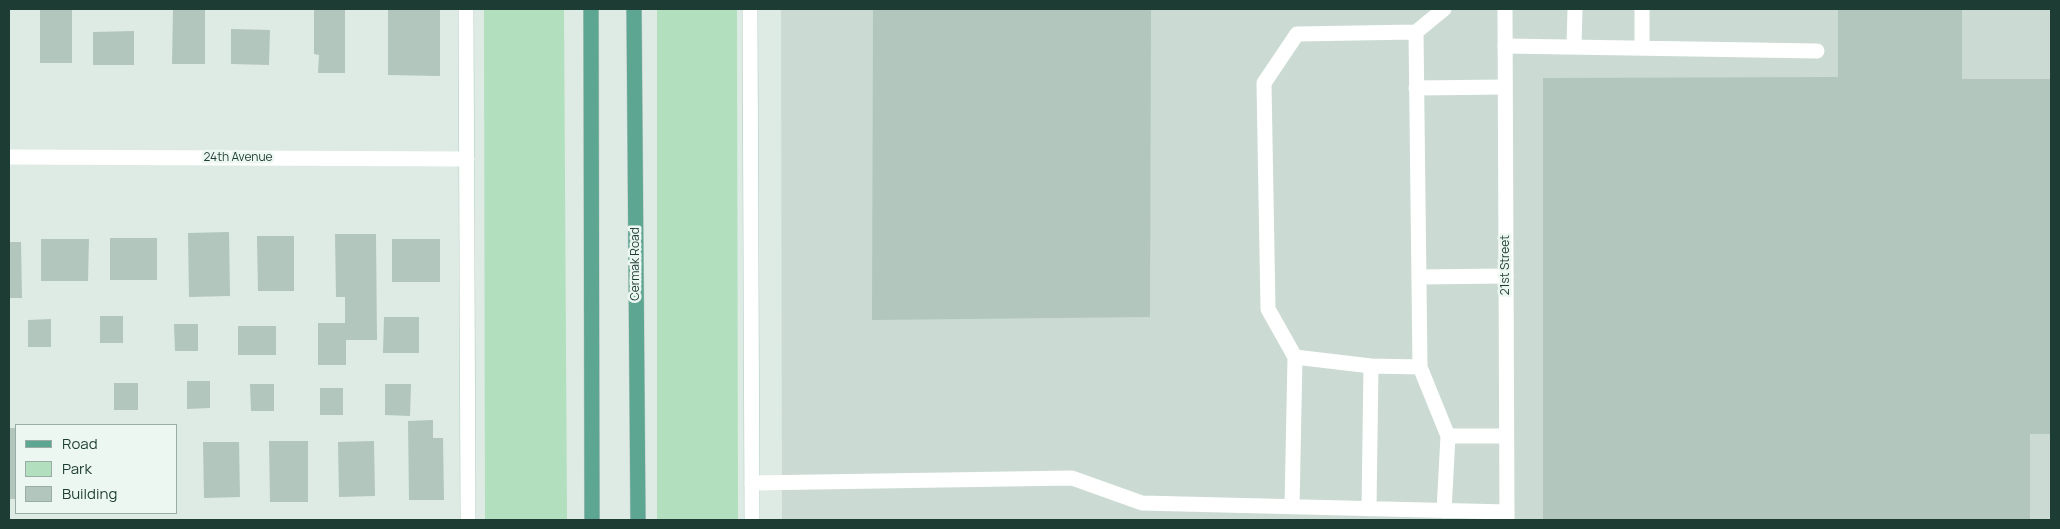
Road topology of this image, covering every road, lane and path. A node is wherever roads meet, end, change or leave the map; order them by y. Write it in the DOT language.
graph roads {
  1 [pos="466,9"];
  2 [pos="592,9"];
  3 [pos="634,9"];
  4 [pos="750,9"];
  5 [pos="1444,9"];
  6 [pos="1505,9"];
  7 [pos="1575,9"];
  8 [pos="1642,9"];
  9 [pos="1416,32"];
  10 [pos="1505,46"];
  11 [pos="1574,47"];
  12 [pos="1642,48"];
  13 [pos="1817,51"];
  14 [pos="1505,87"];
  15 [pos="1416,88"];
  16 [pos="9,157"];
  17 [pos="467,159"];
  18 [pos="1506,276"];
  19 [pos="1419,277"];
  20 [pos="1295,356"];
  21 [pos="1371,366"];
  22 [pos="1420,367"];
  23 [pos="1448,436"];
  24 [pos="1506,436"];
  25 [pos="752,483"];
  26 [pos="1292,507"];
  27 [pos="1369,509"];
  28 [pos="1444,511"];
  29 [pos="1507,516"];
  30 [pos="468,520"];
  31 [pos="592,520"];
  32 [pos="638,520"];
  33 [pos="752,520"];
  1 -- 17 [label="main road"];
  2 -- 31 [label="main road"];
  3 -- 32 [label="main road, Cermak Road"];
  4 -- 25 [label="main road"];
  5 -- 9 [label="main road"];
  6 -- 10 [label="main road, 21st Street"];
  7 -- 11 [label="main road"];
  8 -- 12 [label="main road"];
  9 -- 15 [label="main road"];
  9 -- 20 [label="main road"];
  10 -- 11 [label="main road"];
  10 -- 14 [label="main road, 21st Street"];
  11 -- 12 [label="main road"];
  12 -- 13 [label="main road"];
  14 -- 15 [label="main road"];
  14 -- 18 [label="main road, 21st Street"];
  15 -- 19 [label="main road"];
  16 -- 17 [label="main road, 24th Avenue"];
  17 -- 30 [label="main road"];
  18 -- 19 [label="main road"];
  18 -- 24 [label="main road, 21st Street"];
  19 -- 22 [label="main road"];
  20 -- 21 [label="main road"];
  20 -- 26 [label="main road"];
  21 -- 22 [label="main road"];
  21 -- 27 [label="main road"];
  22 -- 23 [label="main road"];
  23 -- 24 [label="main road"];
  23 -- 28 [label="main road"];
  24 -- 29 [label="main road, 21st Street"];
  25 -- 26 [label="main road"];
  25 -- 33 [label="main road"];
  26 -- 27 [label="main road"];
  27 -- 28 [label="main road"];
  28 -- 29 [label="main road"];
}
